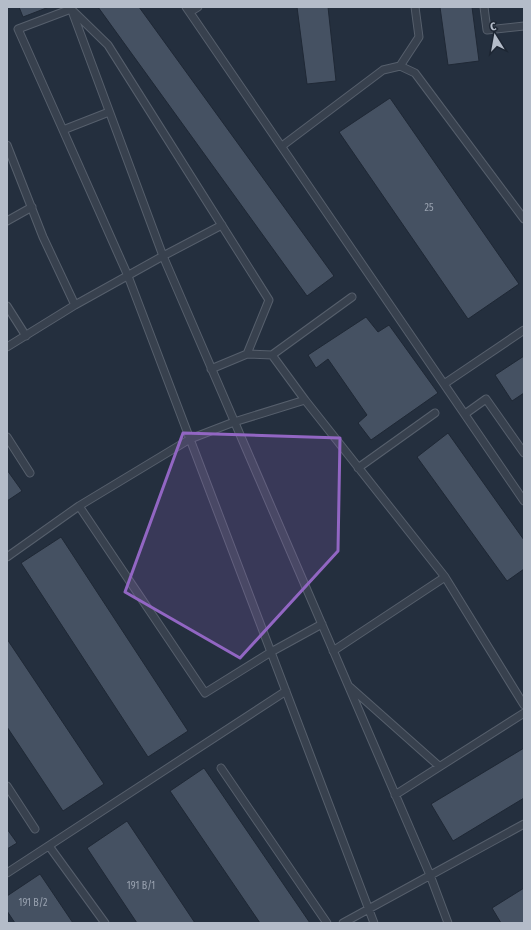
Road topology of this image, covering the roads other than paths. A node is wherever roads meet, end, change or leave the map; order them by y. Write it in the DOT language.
graph roads {
  1 [pos="198,7"];
  2 [pos="415,7"];
  3 [pos="484,7"];
  4 [pos="70,8"];
  5 [pos="188,10"];
  6 [pos="524,26"];
  7 [pos="400,66"];
  8 [pos="109,112"];
  9 [pos="63,130"];
  10 [pos="7,145"];
  11 [pos="282,146"];
  12 [pos="32,207"];
  13 [pos="524,218"];
  14 [pos="7,221"];
  15 [pos="222,225"];
  16 [pos="163,256"];
  17 [pos="128,276"];
  18 [pos="352,297"];
  19 [pos="75,305"];
  20 [pos="7,306"];
  21 [pos="524,330"];
  22 [pos="26,336"];
  23 [pos="7,347"];
  24 [pos="247,354"];
  25 [pos="272,355"];
  26 [pos="211,369"];
  27 [pos="444,384"];
  28 [pos="305,400"];
  29 [pos="435,413"];
  30 [pos="465,414"];
  31 [pos="234,422"];
  32 [pos="7,437"];
  33 [pos="190,439"];
  34 [pos="524,453"];
  35 [pos="358,468"];
  36 [pos="30,473"];
  37 [pos="524,501"];
  38 [pos="79,506"];
  39 [pos="7,556"];
  40 [pos="446,577"];
  41 [pos="322,624"];
  42 [pos="333,651"];
  43 [pos="271,652"];
  44 [pos="348,685"];
  45 [pos="286,691"];
  46 [pos="524,706"];
  47 [pos="524,713"];
  48 [pos="440,766"];
  49 [pos="221,768"];
  50 [pos="7,786"];
  51 [pos="395,795"];
  52 [pos="524,824"];
  53 [pos="35,829"];
  54 [pos="49,846"];
  55 [pos="7,873"];
  56 [pos="430,875"];
  57 [pos="369,909"];
  58 [pos="105,923"];
  59 [pos="327,923"];
  60 [pos="343,923"];
  61 [pos="374,923"];
  62 [pos="448,923"];
  1 -- 5 [label="lane"];
  2 -- 7 [label="lane"];
  3 -- 6 [label="lane"];
  4 -- 8 [label="lane"];
  4 -- 9 [label="lane"];
  4 -- 15 [label="lane"];
  5 -- 11 [label="lane"];
  7 -- 11 [label="lane"];
  7 -- 13 [label="lane"];
  8 -- 9 [label="lane"];
  8 -- 16 [label="lane"];
  9 -- 17 [label="lane"];
  10 -- 12 [label="lane"];
  11 -- 27 [label="lane"];
  12 -- 14 [label="lane"];
  12 -- 19 [label="lane"];
  15 -- 16 [label="lane"];
  15 -- 24 [label="lane"];
  16 -- 17 [label="lane"];
  16 -- 26 [label="lane"];
  17 -- 19 [label="lane"];
  17 -- 33 [label="lane"];
  18 -- 25 [label="lane"];
  19 -- 22 [label="lane"];
  20 -- 22 [label="lane"];
  21 -- 27 [label="lane"];
  22 -- 23 [label="lane"];
  24 -- 25 [label="lane"];
  24 -- 26 [label="lane"];
  25 -- 28 [label="lane"];
  26 -- 31 [label="lane"];
  27 -- 30 [label="lane"];
  28 -- 31 [label="lane"];
  28 -- 35 [label="lane"];
  29 -- 35 [label="lane"];
  30 -- 34 [label="lane"];
  30 -- 37 [label="lane"];
  31 -- 33 [label="lane"];
  31 -- 41 [label="lane"];
  32 -- 36 [label="lane"];
  33 -- 38 [label="lane"];
  33 -- 43 [label="lane"];
  35 -- 40 [label="lane"];
  38 -- 39 [label="lane"];
  38 -- 43 [label="lane"];
  40 -- 42 [label="lane"];
  40 -- 46 [label="lane"];
  41 -- 42 [label="lane"];
  41 -- 43 [label="lane"];
  42 -- 44 [label="lane"];
  43 -- 45 [label="lane"];
  44 -- 48 [label="lane"];
  44 -- 51 [label="lane"];
  45 -- 54 [label="lane"];
  45 -- 57 [label="lane"];
  47 -- 48 [label="lane"];
  48 -- 51 [label="lane"];
  49 -- 59 [label="lane"];
  50 -- 53 [label="lane"];
  51 -- 56 [label="lane"];
  52 -- 56 [label="lane"];
  54 -- 55 [label="lane"];
  54 -- 58 [label="lane"];
  56 -- 57 [label="lane"];
  56 -- 62 [label="lane"];
  57 -- 60 [label="lane"];
  57 -- 61 [label="lane"];
}
